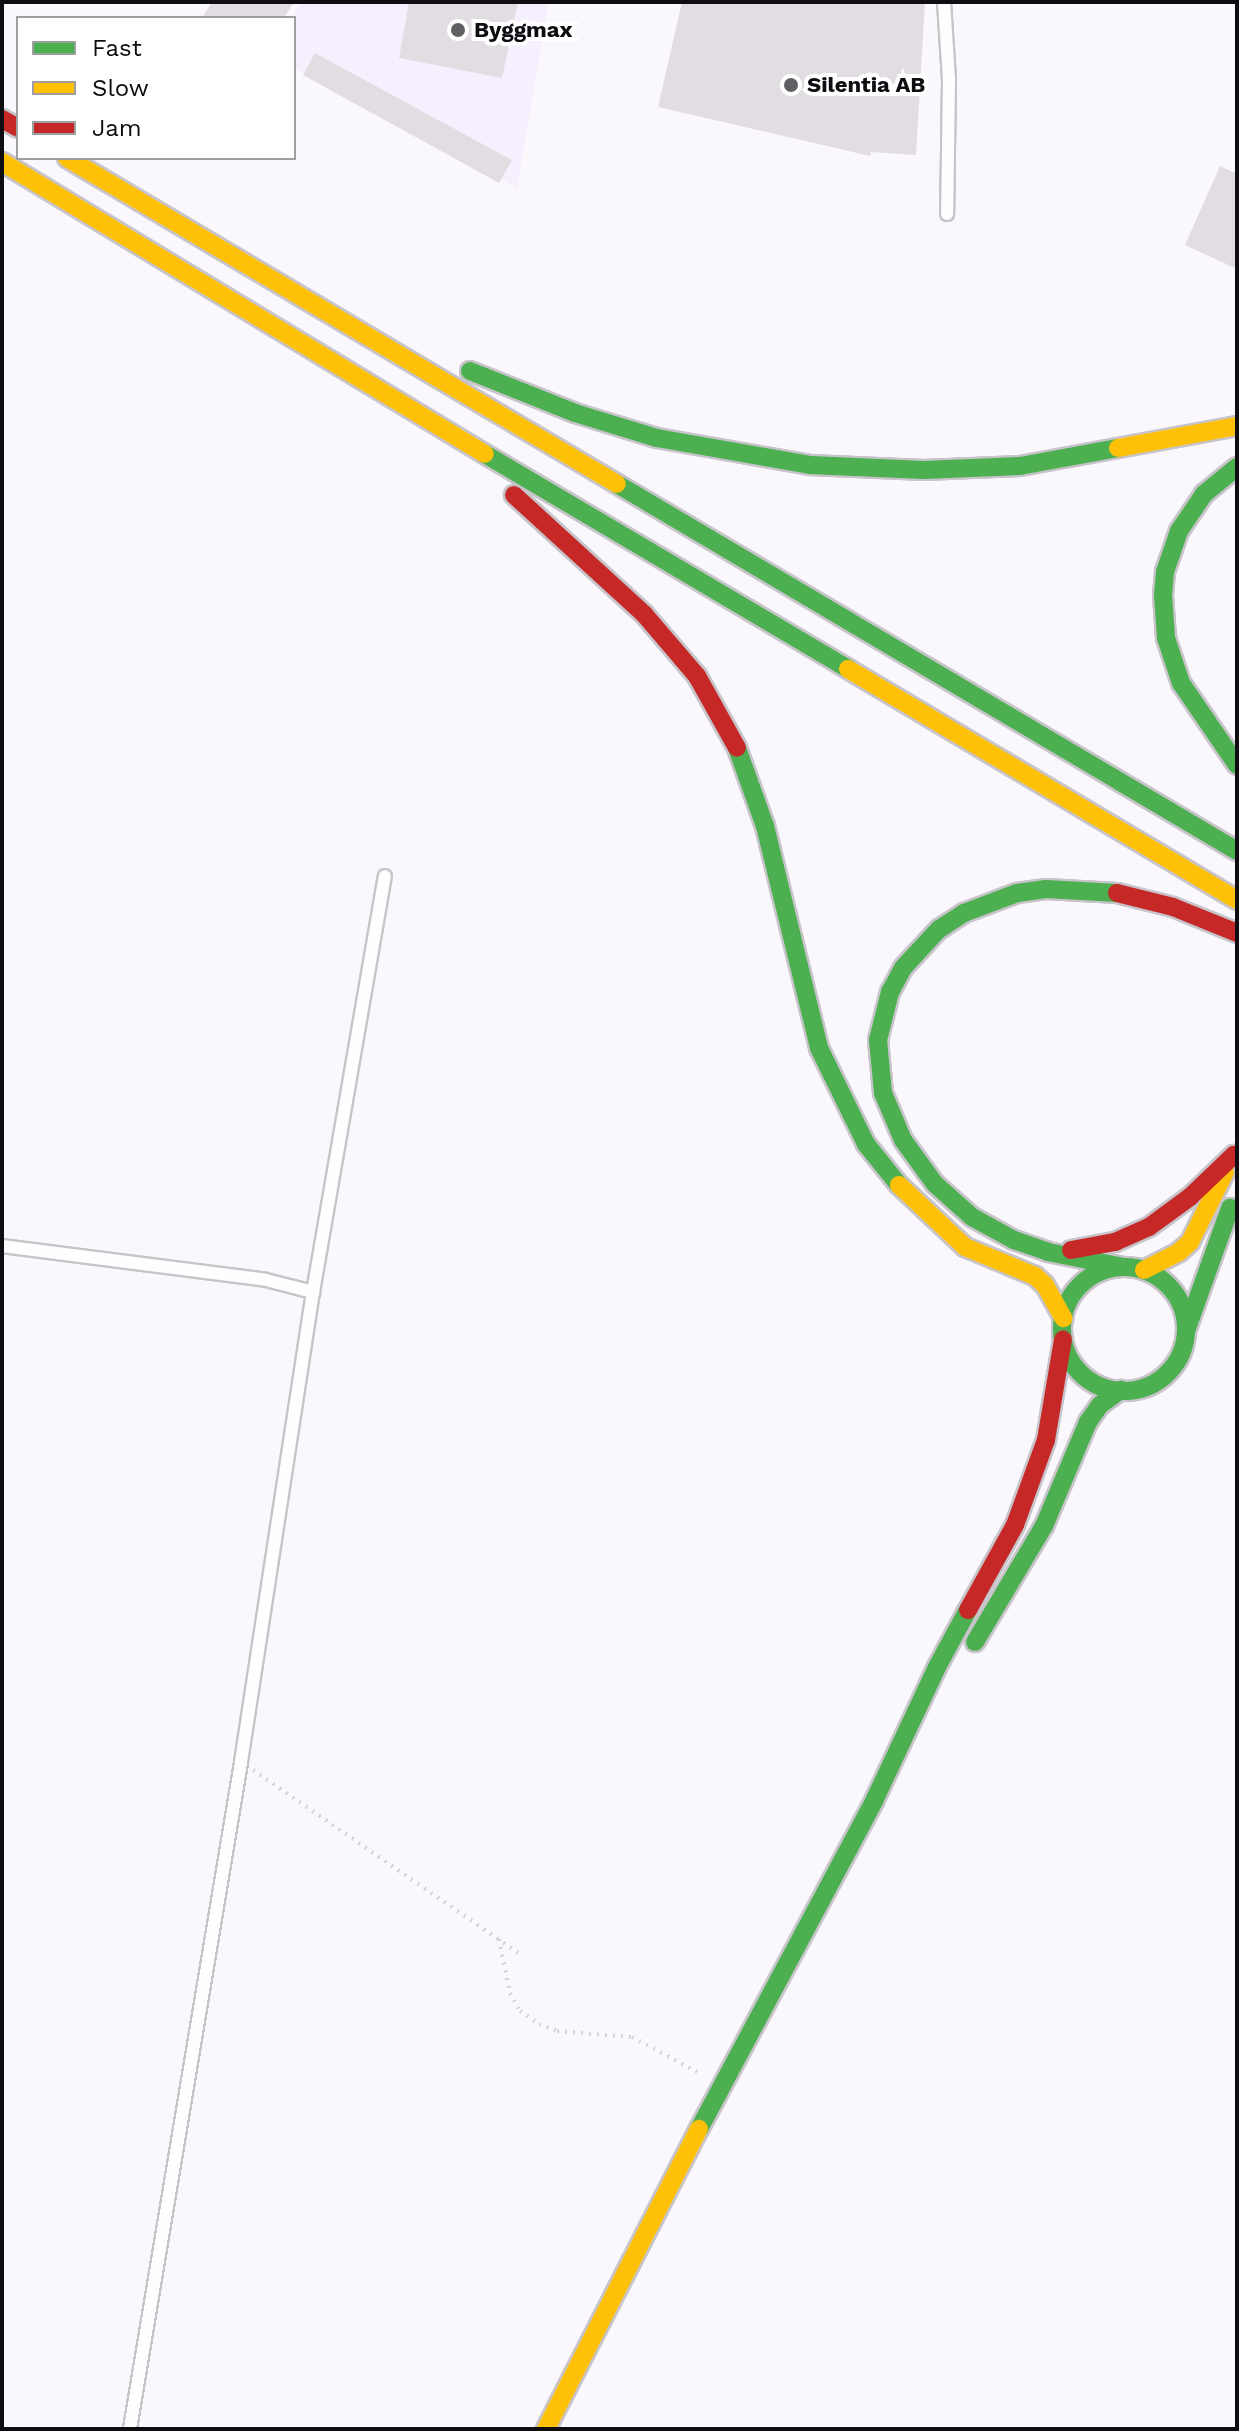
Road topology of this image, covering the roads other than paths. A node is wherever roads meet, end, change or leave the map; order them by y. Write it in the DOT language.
graph roads {
  1 [pos="944,2"];
  2 [pos="70,160"];
  3 [pos="2,162"];
  4 [pos="947,214"];
  5 [pos="297,295"];
  6 [pos="426,419"];
  7 [pos="1237,426"];
  8 [pos="1237,467"];
  9 [pos="1237,765"];
  10 [pos="1237,851"];
  11 [pos="385,876"];
  12 [pos="1237,900"];
  13 [pos="1237,933"];
  14 [pos="1236,1153"];
  15 [pos="1237,1193"];
  16 [pos="2,1246"];
  17 [pos="1048,1252"];
  18 [pos="1123,1267"];
  19 [pos="1144,1270"];
  20 [pos="313,1292"];
  21 [pos="1063,1318"];
  22 [pos="1186,1332"];
  23 [pos="1063,1339"];
  24 [pos="1121,1390"];
  25 [pos="967,1656"];
  26 [pos="952,1681"];
  27 [pos="874,1801"];
  28 [pos="130,2429"];
  29 [pos="546,2429"];
  1 -- 4 [label="lane"];
  2 -- 5 [label="main road"];
  3 -- 6 [label="main road"];
  5 -- 7 [label="main road"];
  5 -- 10 [label="main road"];
  6 -- 12 [label="main road"];
  6 -- 21 [label="main road"];
  8 -- 9 [label="main road"];
  11 -- 20 [label="lane"];
  13 -- 17 [label="main road"];
  14 -- 17 [label="main road"];
  14 -- 19 [label="main road"];
  15 -- 22 [label="main road"];
  16 -- 20 [label="lane"];
  17 -- 18 [label="main road"];
  18 -- 19 [label="main road"];
  18 -- 21 [label="main road"];
  19 -- 22 [label="main road"];
  20 -- 28 [label="lane"];
  21 -- 23 [label="main road"];
  22 -- 24 [label="main road"];
  23 -- 24 [label="main road"];
  23 -- 27 [label="main road"];
  24 -- 25 [label="main road"];
  26 -- 27 [label="main road"];
  27 -- 29 [label="main road"];
}
